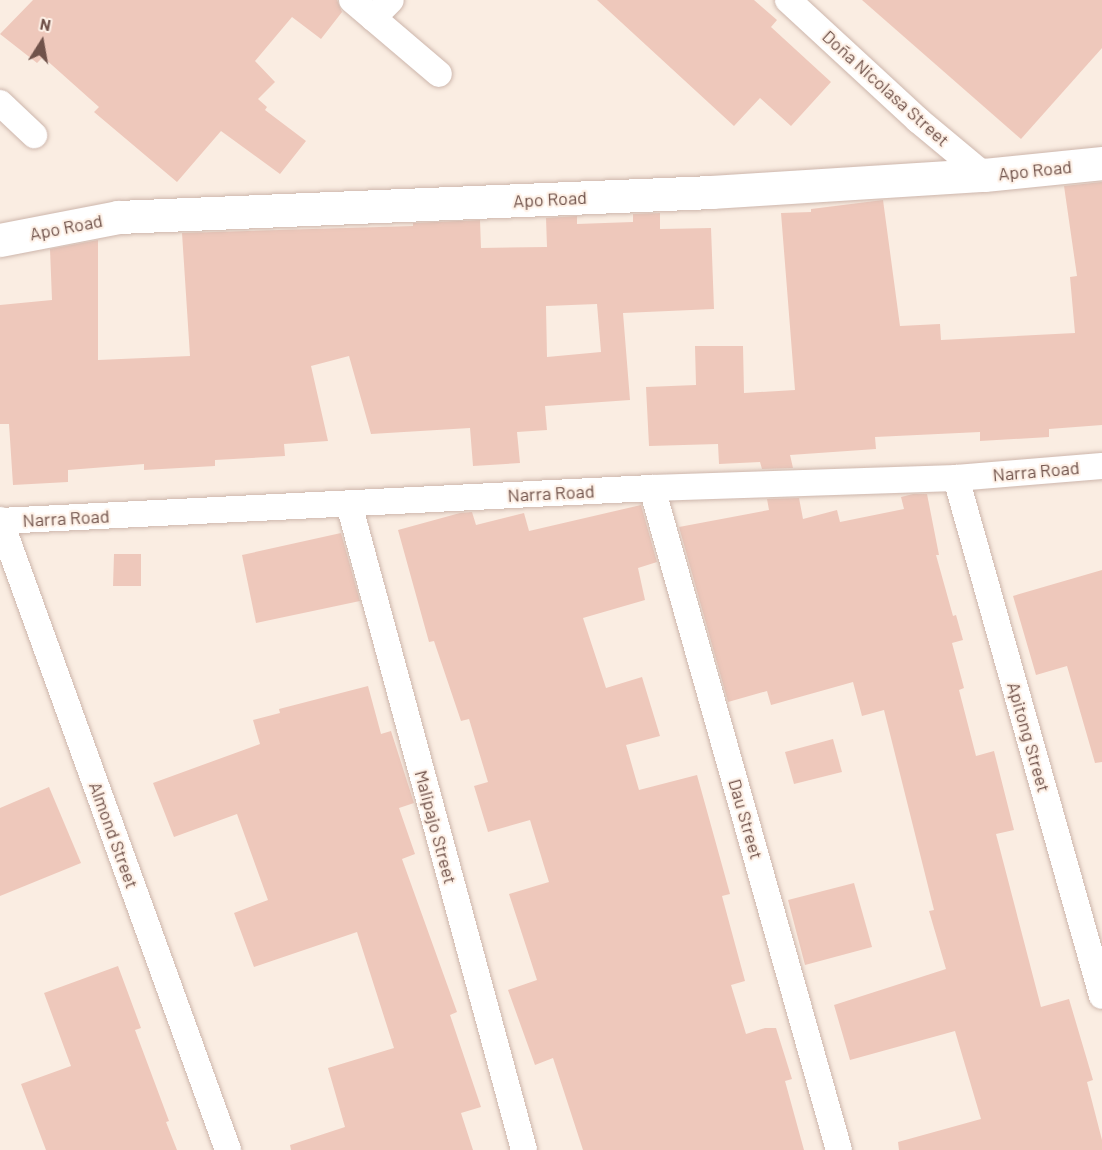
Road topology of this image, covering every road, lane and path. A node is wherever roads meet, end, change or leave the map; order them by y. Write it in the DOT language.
graph roads {
  1 [pos="352,0"];
  2 [pos="391,0"];
  3 [pos="788,0"];
  4 [pos="373,18"];
  5 [pos="440,74"];
  6 [pos="0,104"];
  7 [pos="34,135"];
  8 [pos="1102,163"];
  9 [pos="984,175"];
  10 [pos="0,240"];
  11 [pos="1102,466"];
  12 [pos="956,478"];
  13 [pos="652,488"];
  14 [pos="349,504"];
  15 [pos="0,521"];
  16 [pos="1102,996"];
  17 [pos="228,1150"];
  18 [pos="524,1150"];
  19 [pos="839,1150"];
  1 -- 4 [label="street"];
  2 -- 4 [label="street"];
  3 -- 9 [label="street, Doña Nicolasa Street"];
  4 -- 5 [label="street"];
  6 -- 7 [label="street"];
  8 -- 9 [label="street, Apo Road"];
  9 -- 10 [label="street, Apo Road"];
  11 -- 12 [label="street, Narra Road"];
  12 -- 13 [label="street, Narra Road"];
  12 -- 16 [label="street, Apitong Street"];
  13 -- 14 [label="street, Narra Road"];
  13 -- 19 [label="street, Dau Street"];
  14 -- 15 [label="street, Narra Road"];
  14 -- 18 [label="street, Malipajo Street"];
  15 -- 17 [label="street, Almond Street"];
}
